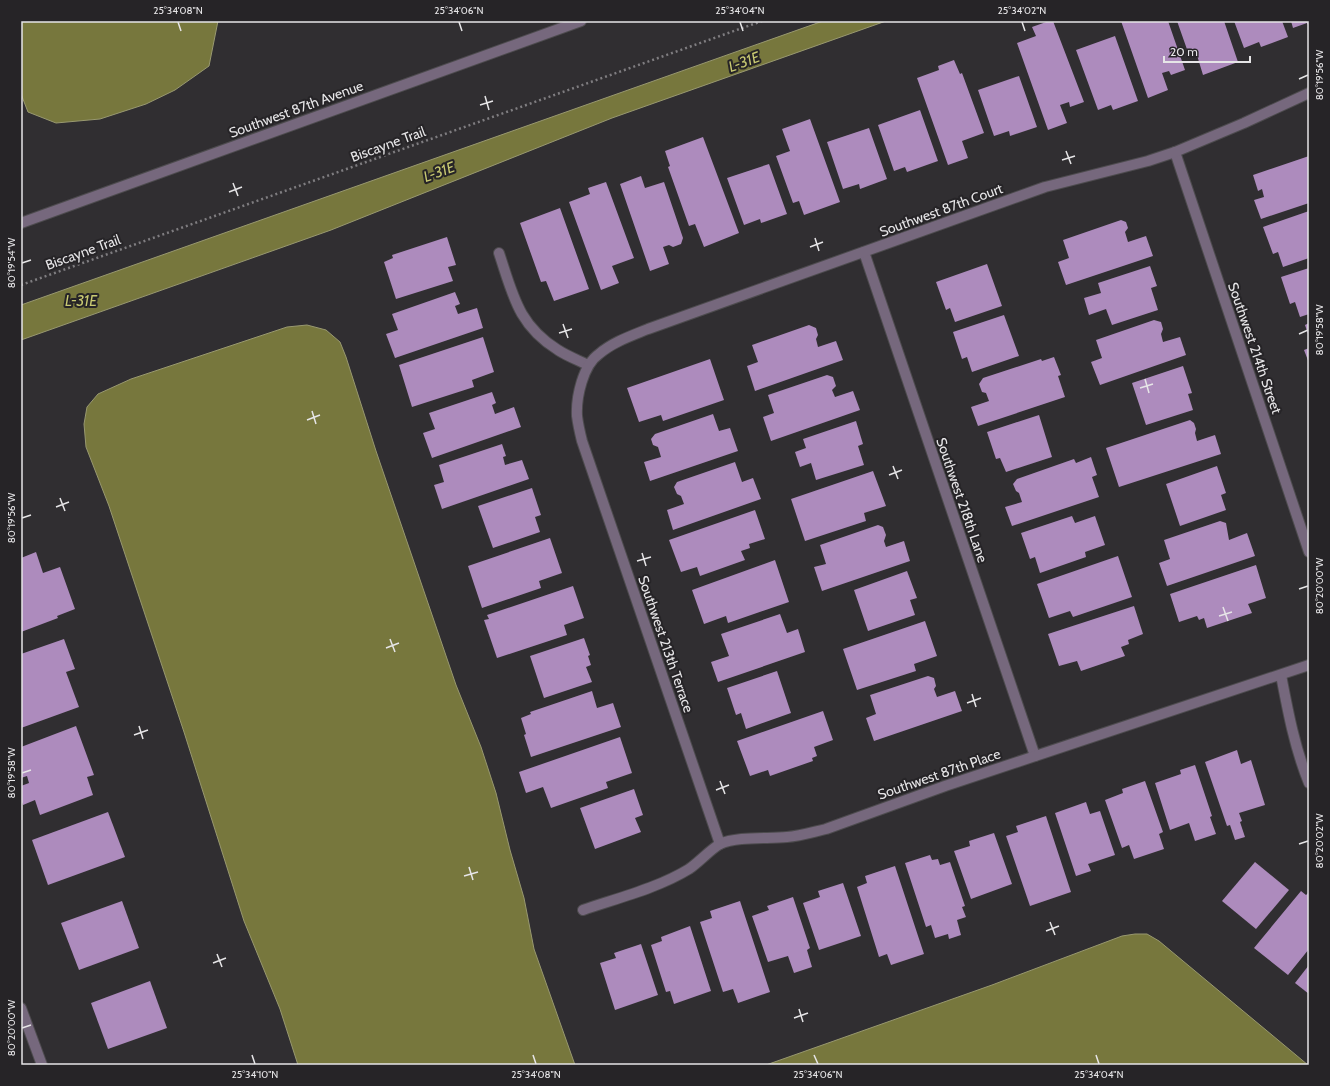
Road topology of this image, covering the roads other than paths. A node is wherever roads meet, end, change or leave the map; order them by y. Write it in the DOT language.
graph roads {
  1 [pos="581,21"];
  2 [pos="1309,93"];
  3 [pos="1175,152"];
  4 [pos="21,223"];
  5 [pos="864,252"];
  6 [pos="499,253"];
  7 [pos="588,365"];
  8 [pos="1309,552"];
  9 [pos="1309,665"];
  10 [pos="1281,675"];
  11 [pos="1035,756"];
  12 [pos="1309,783"];
  13 [pos="720,844"];
  14 [pos="583,910"];
  15 [pos="21,1008"];
  16 [pos="42,1065"];
  1 -- 4 [label="street, Southwest 87th Avenue"];
  2 -- 3 [label="street, Southwest 87th Court"];
  3 -- 5 [label="street, Southwest 87th Court"];
  3 -- 8 [label="street, Southwest 214th Street"];
  5 -- 7 [label="street, Southwest 87th Court"];
  5 -- 11 [label="street, Southwest 218th Lane"];
  6 -- 7 [label="street"];
  7 -- 13 [label="street, Southwest 213th Terrace"];
  9 -- 10 [label="street, Southwest 87th Place"];
  10 -- 11 [label="street, Southwest 87th Place"];
  10 -- 12 [label="street"];
  11 -- 13 [label="street, Southwest 87th Place"];
  13 -- 14 [label="street, Southwest 87th Place"];
  15 -- 16 [label="street"];
}
